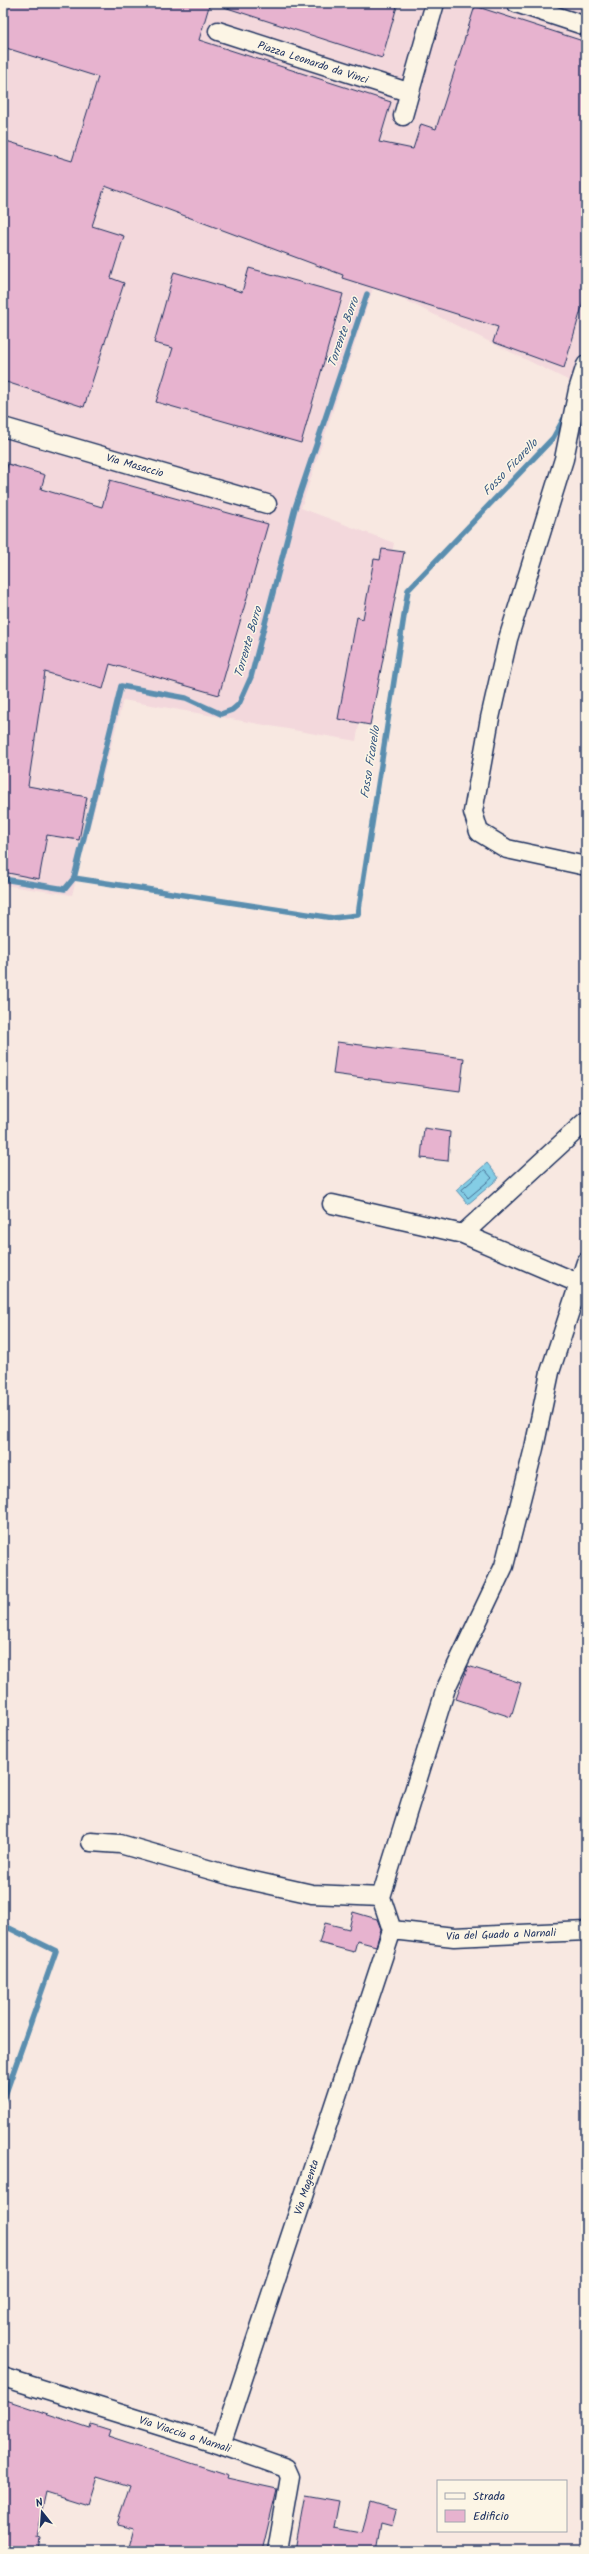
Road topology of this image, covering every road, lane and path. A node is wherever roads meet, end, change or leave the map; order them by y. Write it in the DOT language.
graph roads {
  1 [pos="435,3"];
  2 [pos="516,3"];
  3 [pos="586,26"];
  4 [pos="218,31"];
  5 [pos="408,92"];
  6 [pos="403,116"];
  7 [pos="586,365"];
  8 [pos="3,427"];
  9 [pos="267,504"];
  10 [pos="586,866"];
  11 [pos="586,1121"];
  12 [pos="332,1204"];
  13 [pos="463,1234"];
  14 [pos="586,1262"];
  15 [pos="578,1282"];
  16 [pos="91,1842"];
  17 [pos="381,1897"];
  18 [pos="392,1930"];
  19 [pos="586,1931"];
  20 [pos="3,2377"];
  21 [pos="221,2445"];
  22 [pos="277,2551"];
  1 -- 5 [label="street"];
  2 -- 3 [label="street"];
  4 -- 5 [label="street, Piazza Leonardo da Vinci"];
  5 -- 6 [label="street"];
  7 -- 10 [label="street"];
  8 -- 9 [label="street, Via Masaccio"];
  11 -- 13 [label="street"];
  12 -- 13 [label="street"];
  13 -- 15 [label="street"];
  14 -- 15 [label="street"];
  15 -- 17 [label="street"];
  16 -- 17 [label="street"];
  17 -- 18 [label="street"];
  18 -- 19 [label="street, Via del Guado a Narnali"];
  18 -- 21 [label="street, Via Magenta"];
  20 -- 21 [label="street, Via Viaccia a Narnali"];
  21 -- 22 [label="street, Via Viaccia a Narnali"];
}
